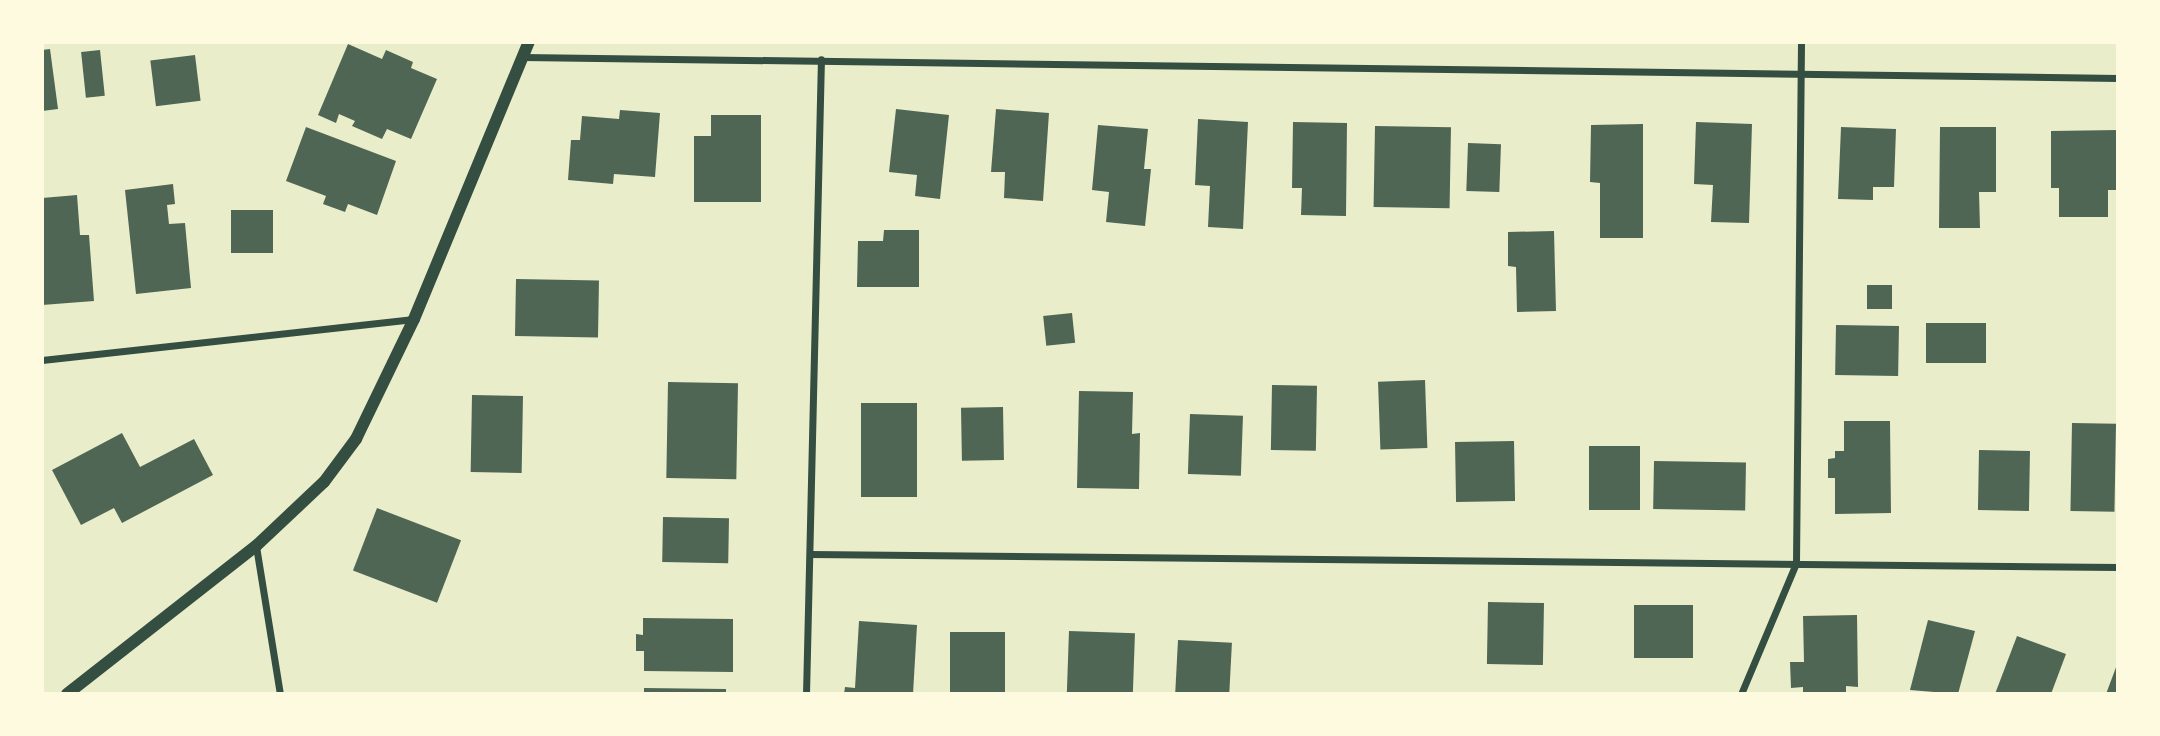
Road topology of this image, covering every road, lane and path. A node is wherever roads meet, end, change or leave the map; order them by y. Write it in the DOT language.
graph roads {
  1 [pos="529,42"];
  2 [pos="1801,42"];
  3 [pos="522,57"];
  4 [pos="821,59"];
  5 [pos="1801,73"];
  6 [pos="2118,78"];
  7 [pos="414,318"];
  8 [pos="42,360"];
  9 [pos="256,546"];
  10 [pos="810,554"];
  11 [pos="1796,563"];
  12 [pos="2118,567"];
  13 [pos="67,694"];
  14 [pos="280,694"];
  15 [pos="806,694"];
  16 [pos="1741,694"];
  1 -- 3 [label="street"];
  2 -- 5 [label="street"];
  3 -- 4 [label="street"];
  3 -- 7 [label="street"];
  4 -- 5 [label="street"];
  4 -- 10 [label="street"];
  5 -- 6 [label="street"];
  5 -- 11 [label="street"];
  7 -- 8 [label="street"];
  7 -- 9 [label="street"];
  9 -- 13 [label="street"];
  9 -- 14 [label="street"];
  10 -- 11 [label="street"];
  10 -- 15 [label="street"];
  11 -- 12 [label="street"];
  11 -- 16 [label="street"];
}
